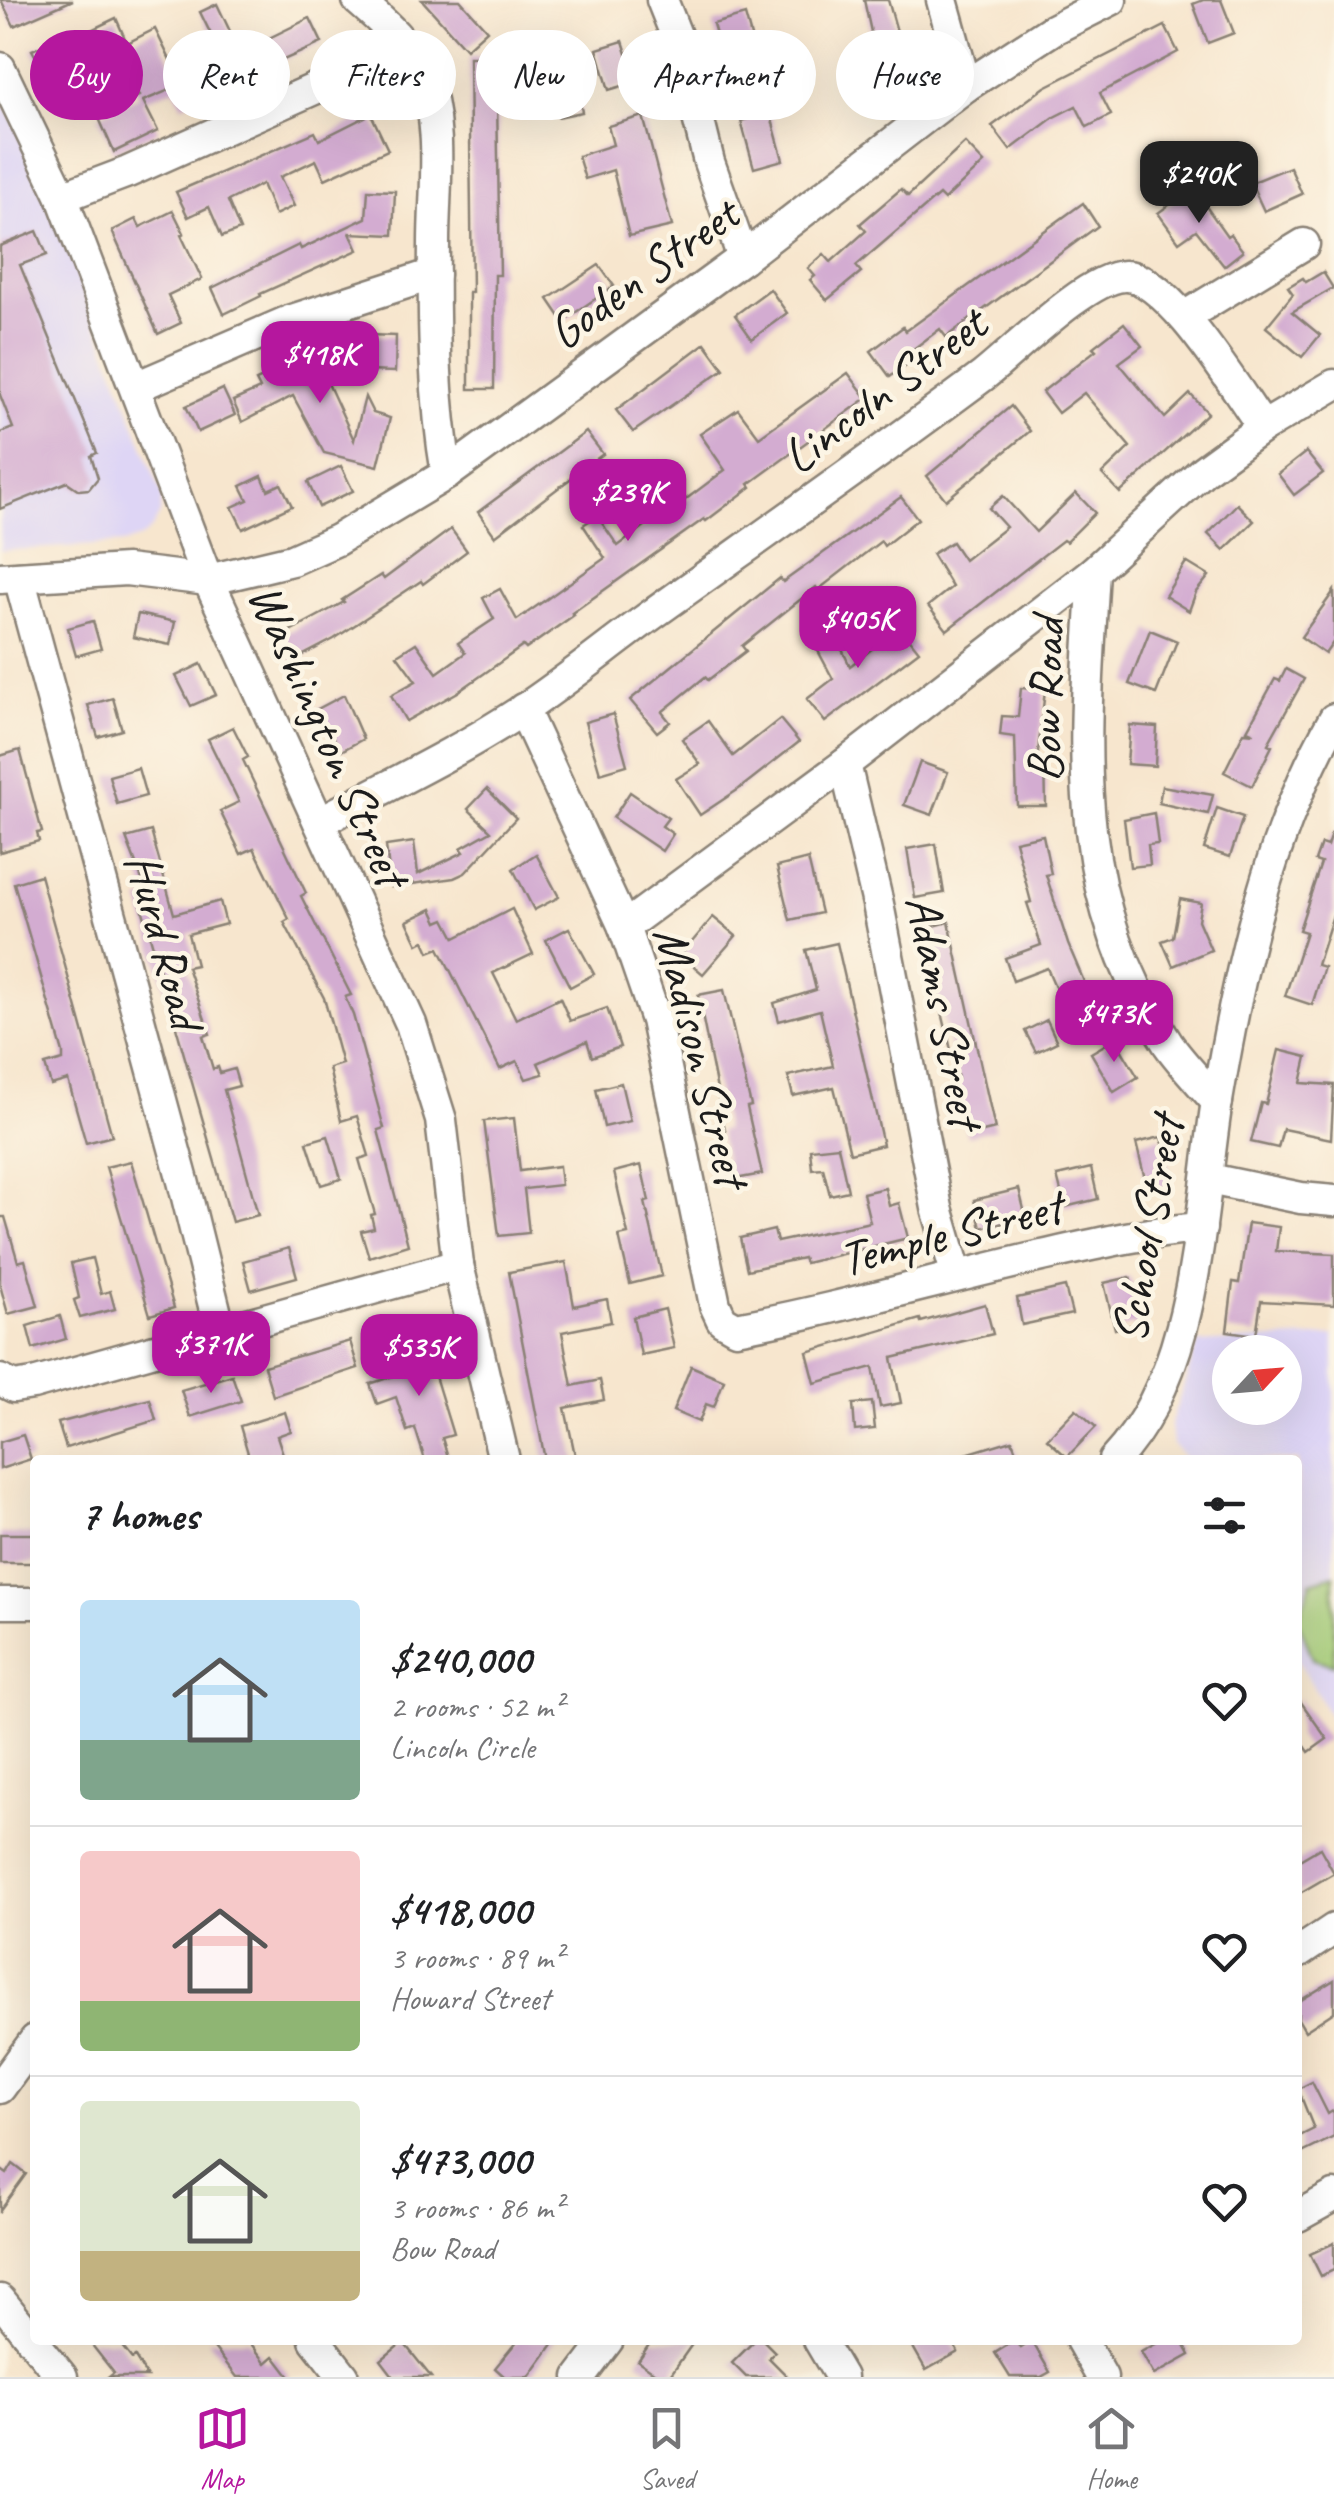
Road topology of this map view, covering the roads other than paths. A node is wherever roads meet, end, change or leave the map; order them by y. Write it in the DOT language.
graph roads {
  1 [pos="358,0"];
  2 [pos="662,0"];
  3 [pos="942,0"];
  4 [pos="1111,0"];
  5 [pos="388,30"];
  6 [pos="950,30"];
  7 [pos="0,68"];
  8 [pos="974,81"];
  9 [pos="310,91"];
  10 [pos="434,120"];
  11 [pos="922,120"];
  12 [pos="62,197"];
  13 [pos="1304,244"];
  14 [pos="743,258"];
  15 [pos="434,274"];
  16 [pos="1184,317"];
  17 [pos="1334,385"];
  18 [pos="136,387"];
  19 [pos="1263,427"];
  20 [pos="447,474"];
  21 [pos="1094,571"];
  22 [pos="9,577"];
  23 [pos="208,580"];
  24 [pos="523,710"];
  25 [pos="1334,718"];
  26 [pos="845,764"];
  27 [pos="319,822"];
  28 [pos="624,927"];
  29 [pos="1217,1102"];
  30 [pos="1208,1179"];
  31 [pos="1334,1201"];
  32 [pos="1201,1228"];
  33 [pos="458,1265"];
  34 [pos="957,1276"];
  35 [pos="724,1322"];
  36 [pos="220,1330"];
  37 [pos="1,1381"];
  38 [pos="1143,1448"];
  39 [pos="503,1455"];
  40 [pos="0,1603"];
  41 [pos="30,1604"];
  42 [pos="1334,1929"];
  43 [pos="1302,1950"];
  44 [pos="30,2046"];
  45 [pos="1,2084"];
  46 [pos="1334,2196"];
  47 [pos="1302,2214"];
  48 [pos="0,2300"];
  49 [pos="30,2339"];
  50 [pos="34,2345"];
  51 [pos="323,2345"];
  52 [pos="604,2345"];
  53 [pos="822,2345"];
  54 [pos="1084,2345"];
  55 [pos="57,2375"];
  56 [pos="344,2377"];
  57 [pos="580,2377"];
  58 [pos="840,2377"];
  59 [pos="1102,2377"];
  1 -- 5 [label="street"];
  2 -- 14 [label="street"];
  3 -- 6 [label="street"];
  4 -- 8 [label="street, Goden Street"];
  7 -- 12 [label="street, Washington Street"];
  9 -- 12 [label="street"];
  10 -- 15 [label="street"];
  11 -- 14 [label="street, Goden Street"];
  12 -- 18 [label="street, Washington Street"];
  13 -- 16 [label="street"];
  14 -- 20 [label="street, Goden Street"];
  15 -- 18 [label="street"];
  15 -- 20 [label="street"];
  16 -- 19 [label="street, Lincoln Street"];
  16 -- 24 [label="street, Lincoln Street"];
  17 -- 19 [label="street, Bow Road"];
  18 -- 23 [label="street, Washington Street"];
  19 -- 21 [label="street, Bow Road"];
  20 -- 23 [label="street, Goden Street"];
  21 -- 26 [label="street"];
  21 -- 29 [label="street, Bow Road"];
  22 -- 23 [label="street"];
  22 -- 36 [label="street, Hurd Road"];
  23 -- 27 [label="street, Washington Street"];
  24 -- 27 [label="street, Lincoln Street"];
  24 -- 28 [label="street, Madison Street"];
  25 -- 29 [label="street, School Street"];
  26 -- 28 [label="street"];
  26 -- 34 [label="street, Adams Street"];
  27 -- 33 [label="street, Washington Street"];
  28 -- 35 [label="street, Madison Street"];
  29 -- 30 [label="street, School Street"];
  30 -- 31 [label="street"];
  30 -- 32 [label="street, School Street"];
  32 -- 34 [label="street, Temple Street"];
  32 -- 38 [label="street, School Street"];
  33 -- 36 [label="street"];
  33 -- 39 [label="street, Washington Street"];
  34 -- 35 [label="street, Temple Street"];
  36 -- 37 [label="street"];
  40 -- 41 [label="street"];
  42 -- 43 [label="street"];
  44 -- 45 [label="street"];
  46 -- 47 [label="street"];
  48 -- 49 [label="street"];
  50 -- 55 [label="street"];
  51 -- 56 [label="street"];
  52 -- 57 [label="street"];
  53 -- 58 [label="street"];
  54 -- 59 [label="street"];
}
